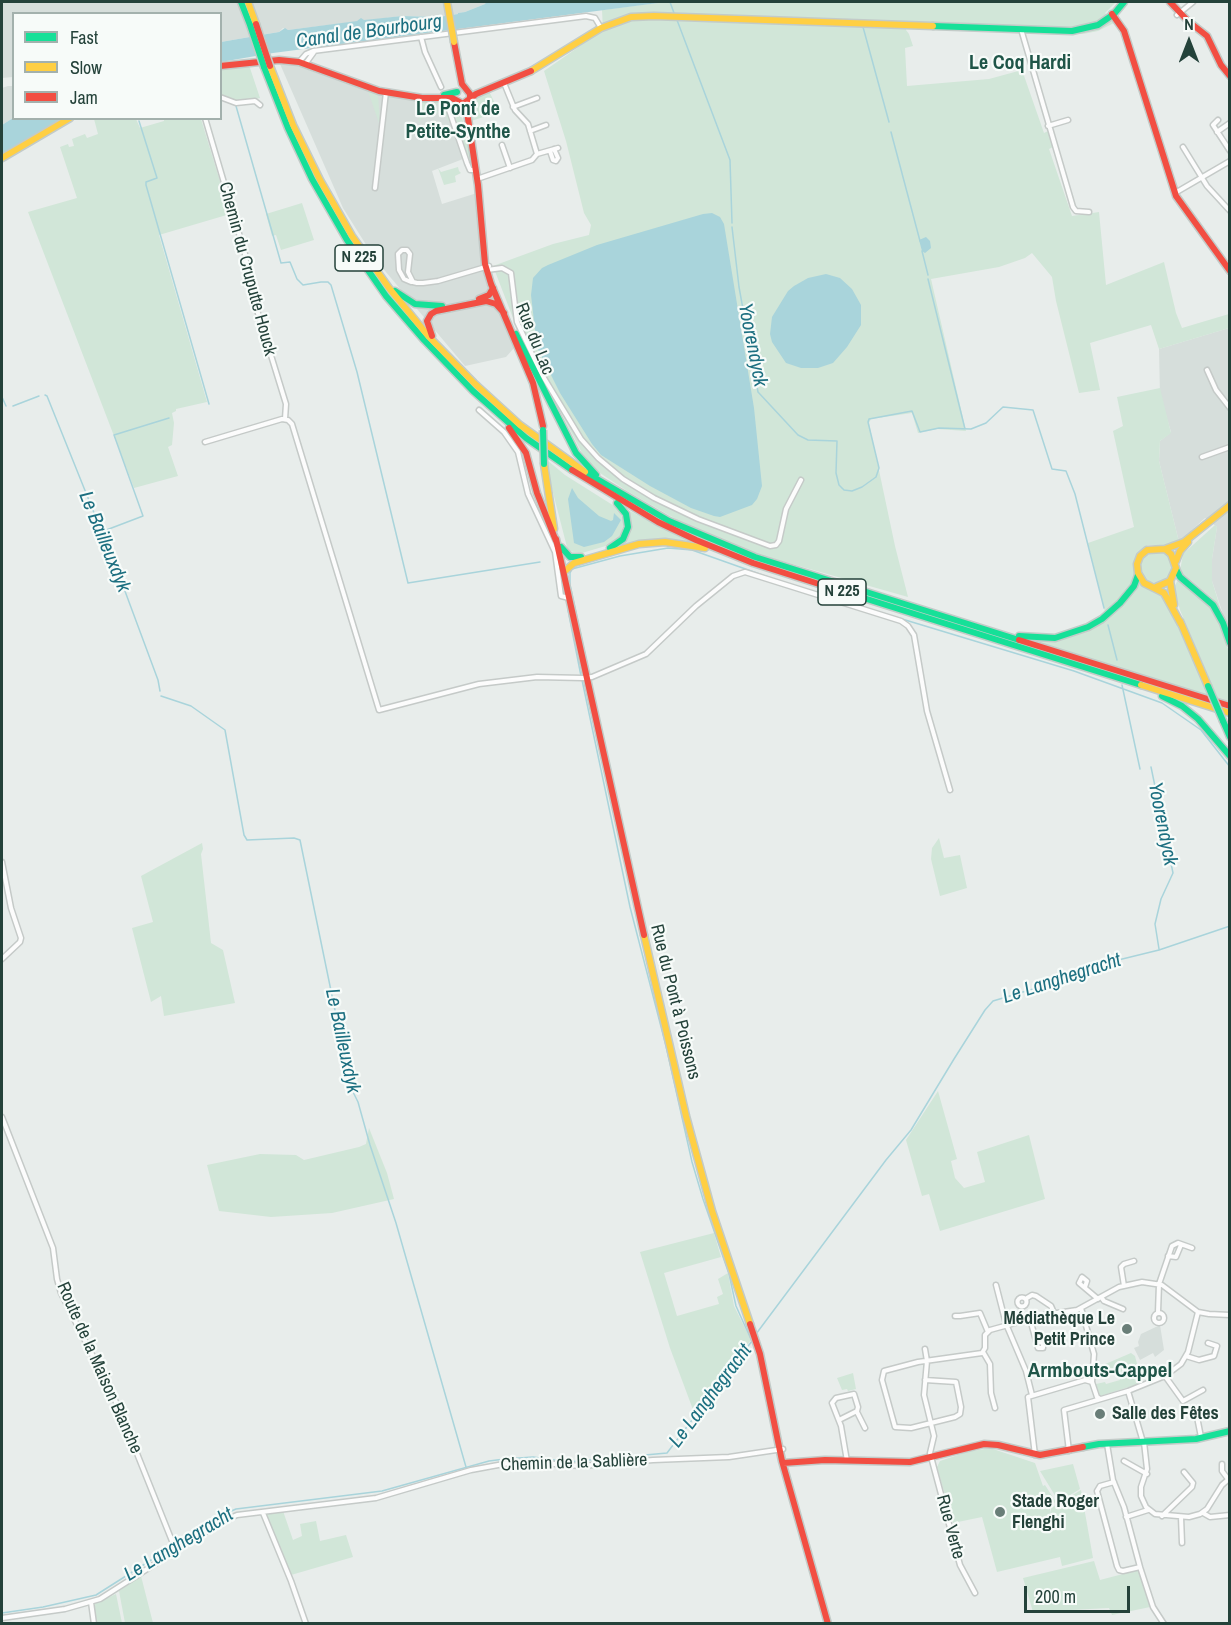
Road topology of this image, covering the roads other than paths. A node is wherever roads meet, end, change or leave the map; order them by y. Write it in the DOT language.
graph roads {
  1 [pos="242,2"];
  2 [pos="248,2"];
  3 [pos="447,2"];
  4 [pos="1122,2"];
  5 [pos="1169,2"];
  6 [pos="1192,2"];
  7 [pos="1114,11"];
  8 [pos="1179,14"];
  9 [pos="253,25"];
  10 [pos="601,28"];
  11 [pos="1021,29"];
  12 [pos="421,38"];
  13 [pos="454,42"];
  14 [pos="303,63"];
  15 [pos="222,66"];
  16 [pos="267,67"];
  17 [pos="1230,76"];
  18 [pos="504,82"];
  19 [pos="441,87"];
  20 [pos="466,90"];
  21 [pos="458,91"];
  22 [pos="386,92"];
  23 [pos="396,94"];
  24 [pos="537,98"];
  25 [pos="222,99"];
  26 [pos="469,101"];
  27 [pos="458,102"];
  28 [pos="447,104"];
  29 [pos="260,105"];
  30 [pos="513,107"];
  31 [pos="67,120"];
  32 [pos="206,120"];
  33 [pos="1068,120"];
  34 [pos="1218,120"];
  35 [pos="1230,123"];
  36 [pos="546,125"];
  37 [pos="1048,126"];
  38 [pos="530,131"];
  39 [pos="1217,132"];
  40 [pos="502,145"];
  41 [pos="1183,147"];
  42 [pos="554,149"];
  43 [pos="1230,151"];
  44 [pos="473,153"];
  45 [pos="537,154"];
  46 [pos="2,158"];
  47 [pos="1230,161"];
  48 [pos="510,168"];
  49 [pos="476,170"];
  50 [pos="1202,178"];
  51 [pos="478,182"];
  52 [pos="375,188"];
  53 [pos="1174,193"];
  54 [pos="1230,211"];
  55 [pos="1089,212"];
  56 [pos="360,248"];
  57 [pos="488,268"];
  58 [pos="1230,272"];
  59 [pos="413,282"];
  60 [pos="493,288"];
  61 [pos="479,298"];
  62 [pos="499,303"];
  63 [pos="505,312"];
  64 [pos="516,334"];
  65 [pos="1207,370"];
  66 [pos="474,384"];
  67 [pos="486,403"];
  68 [pos="1230,408"];
  69 [pos="479,410"];
  70 [pos="285,419"];
  71 [pos="543,428"];
  72 [pos="205,442"];
  73 [pos="1230,447"];
  74 [pos="1202,457"];
  75 [pos="801,480"];
  76 [pos="588,482"];
  77 [pos="634,502"];
  78 [pos="1230,505"];
  79 [pos="1206,525"];
  80 [pos="558,544"];
  81 [pos="1165,549"];
  82 [pos="562,556"];
  83 [pos="741,558"];
  84 [pos="580,561"];
  85 [pos="1176,566"];
  86 [pos="565,571"];
  87 [pos="1138,575"];
  88 [pos="1170,581"];
  89 [pos="1156,587"];
  90 [pos="569,598"];
  91 [pos="957,621"];
  92 [pos="1181,624"];
  93 [pos="1230,643"];
  94 [pos="1106,674"];
  95 [pos="583,678"];
  96 [pos="1230,706"];
  97 [pos="1230,713"];
  98 [pos="1230,736"];
  99 [pos="1230,756"];
  100 [pos="950,790"];
  101 [pos="2,862"];
  102 [pos="2,959"];
  103 [pos="2,1117"];
  104 [pos="1181,1245"];
  105 [pos="1192,1248"];
  106 [pos="1168,1256"];
  107 [pos="1134,1261"];
  108 [pos="1159,1284"];
  109 [pos="996,1285"];
  110 [pos="1124,1286"];
  111 [pos="1084,1287"];
  112 [pos="1027,1298"];
  113 [pos="1100,1298"];
  114 [pos="1081,1308"];
  115 [pos="1123,1309"];
  116 [pos="1158,1312"];
  117 [pos="1198,1312"];
  118 [pos="1054,1313"];
  119 [pos="1230,1315"];
  120 [pos="955,1316"];
  121 [pos="1030,1319"];
  122 [pos="1008,1325"];
  123 [pos="988,1332"];
  124 [pos="1036,1341"];
  125 [pos="1208,1343"];
  126 [pos="925,1348"];
  127 [pos="983,1352"];
  128 [pos="1186,1356"];
  129 [pos="927,1361"];
  130 [pos="1165,1376"];
  131 [pos="925,1380"];
  132 [pos="1092,1382"];
  133 [pos="1203,1390"];
  134 [pos="1128,1391"];
  135 [pos="1032,1395"];
  136 [pos="1100,1399"];
  137 [pos="995,1408"];
  138 [pos="857,1412"];
  139 [pos="1197,1418"];
  140 [pos="839,1420"];
  141 [pos="931,1423"];
  142 [pos="865,1428"];
  143 [pos="1230,1431"];
  144 [pos="1201,1438"];
  145 [pos="1143,1442"];
  146 [pos="1107,1444"];
  147 [pos="781,1449"];
  148 [pos="1069,1451"];
  149 [pos="1035,1455"];
  150 [pos="932,1458"];
  151 [pos="847,1461"];
  152 [pos="1124,1461"];
  153 [pos="785,1464"];
  154 [pos="1222,1464"];
  155 [pos="1184,1472"];
  156 [pos="1147,1474"];
  157 [pos="1229,1478"];
  158 [pos="1113,1482"];
  159 [pos="1148,1510"];
  160 [pos="263,1513"];
  161 [pos="1203,1513"];
  162 [pos="1230,1515"];
  163 [pos="1162,1516"];
  164 [pos="1181,1516"];
  165 [pos="1126,1517"];
  166 [pos="1182,1543"];
  167 [pos="175,1550"];
  168 [pos="1140,1567"];
  169 [pos="975,1593"];
  170 [pos="91,1602"];
  171 [pos="2,1618"];
  172 [pos="94,1623"];
  173 [pos="306,1623"];
  174 [pos="828,1623"];
  175 [pos="1164,1623"];
  1 -- 9 [label="main road, N 225"];
  2 -- 9 [label="main road, N 225"];
  3 -- 13 [label="main road, bridge"];
  4 -- 7 [label="main road"];
  5 -- 8 [label="main road"];
  6 -- 8 [label="street"];
  7 -- 11 [label="main road"];
  7 -- 53 [label="main road"];
  8 -- 17 [label="main road"];
  9 -- 16 [label="main road, N 225, bridge"];
  10 -- 11 [label="main road"];
  10 -- 12 [label="street"];
  10 -- 18 [label="main road"];
  11 -- 37 [label="street"];
  12 -- 14 [label="street"];
  12 -- 19 [label="street"];
  13 -- 20 [label="main road"];
  13 -- 21 [label="main road"];
  14 -- 15 [label="main road"];
  14 -- 22 [label="main road"];
  16 -- 56 [label="main road, N 225"];
  16 -- 67 [label="main road, N 225"];
  18 -- 20 [label="main road"];
  18 -- 26 [label="main road"];
  18 -- 30 [label="street"];
  20 -- 21 [label="main road"];
  20 -- 26 [label="main road"];
  21 -- 23 [label="main road"];
  21 -- 27 [label="main road"];
  22 -- 23 [label="main road"];
  22 -- 52 [label="street"];
  23 -- 27 [label="main road"];
  24 -- 30 [label="street"];
  25 -- 29 [label="street"];
  26 -- 27 [label="main road"];
  26 -- 44 [label="main road, Rue du Lac"];
  27 -- 44 [label="main road, Rue du Lac"];
  28 -- 49 [label="street"];
  30 -- 38 [label="street"];
  31 -- 46 [label="main road"];
  32 -- 70 [label="street, Chemin du Cruputte Houck"];
  33 -- 37 [label="street"];
  34 -- 39 [label="street"];
  35 -- 39 [label="street"];
  36 -- 38 [label="street"];
  37 -- 55 [label="street"];
  38 -- 45 [label="street"];
  39 -- 43 [label="street"];
  40 -- 48 [label="street"];
  41 -- 50 [label="street"];
  42 -- 45 [label="street"];
  44 -- 49 [label="main road, Rue du Lac"];
  45 -- 48 [label="street"];
  47 -- 50 [label="street"];
  48 -- 51 [label="street"];
  49 -- 51 [label="main road, Rue du Lac"];
  50 -- 53 [label="street"];
  50 -- 54 [label="street"];
  51 -- 57 [label="main road, Rue du Lac"];
  53 -- 58 [label="main road"];
  56 -- 61 [label="main road"];
  56 -- 66 [label="main road, N 225"];
  57 -- 59 [label="street"];
  57 -- 60 [label="main road, Rue du Lac"];
  57 -- 63 [label="main road, Rue du Lac"];
  57 -- 75 [label="street"];
  59 -- 59 [label="street"];
  60 -- 61 [label="main road"];
  60 -- 62 [label="main road, Rue du Lac"];
  61 -- 62 [label="main road"];
  62 -- 63 [label="main road, Rue du Lac"];
  63 -- 64 [label="main road, Rue du Lac"];
  63 -- 66 [label="main road"];
  63 -- 71 [label="main road, Rue du Lac"];
  64 -- 71 [label="main road, Rue du Lac"];
  64 -- 77 [label="main road"];
  65 -- 68 [label="street"];
  66 -- 77 [label="main road, N 225"];
  67 -- 76 [label="main road, N 225"];
  67 -- 80 [label="main road"];
  69 -- 90 [label="street"];
  70 -- 72 [label="street"];
  70 -- 95 [label="street, Chemin du Cruputte Houck"];
  71 -- 80 [label="main road, Rue du Pont à Poissons, bridge"];
  73 -- 74 [label="street"];
  76 -- 80 [label="main road"];
  76 -- 83 [label="main road, N 225"];
  77 -- 91 [label="main road, N 225"];
  78 -- 79 [label="main road"];
  79 -- 81 [label="main road"];
  79 -- 85 [label="main road"];
  80 -- 82 [label="main road, Rue du Pont à Poissons"];
  80 -- 90 [label="main road, Rue du Pont à Poissons"];
  81 -- 85 [label="main road"];
  81 -- 87 [label="main road"];
  82 -- 84 [label="main road"];
  82 -- 86 [label="main road, Rue du Pont à Poissons"];
  83 -- 84 [label="main road"];
  83 -- 94 [label="main road, N 225"];
  84 -- 86 [label="main road"];
  85 -- 88 [label="main road"];
  85 -- 93 [label="main road"];
  86 -- 90 [label="main road, Rue du Pont à Poissons"];
  87 -- 89 [label="main road"];
  87 -- 91 [label="main road"];
  88 -- 89 [label="main road"];
  88 -- 92 [label="main road"];
  89 -- 92 [label="main road"];
  90 -- 95 [label="main road, Rue du Pont à Poissons"];
  91 -- 96 [label="main road, N 225"];
  92 -- 98 [label="main road, bridge"];
  94 -- 97 [label="main road, N 225"];
  94 -- 99 [label="main road"];
  95 -- 100 [label="street"];
  95 -- 147 [label="main road, Rue du Pont à Poissons"];
  101 -- 102 [label="street"];
  103 -- 167 [label="street, Route de la Maison Blanche"];
  104 -- 105 [label="street"];
  104 -- 106 [label="street"];
  104 -- 106 [label="street"];
  106 -- 108 [label="street"];
  107 -- 110 [label="street"];
  108 -- 110 [label="street"];
  108 -- 116 [label="street"];
  108 -- 117 [label="street"];
  109 -- 122 [label="street"];
  110 -- 113 [label="street"];
  111 -- 113 [label="street"];
  112 -- 118 [label="street"];
  113 -- 114 [label="street"];
  113 -- 115 [label="street"];
  114 -- 118 [label="street"];
  114 -- 132 [label="street"];
  117 -- 119 [label="street"];
  117 -- 128 [label="street"];
  118 -- 121 [label="street"];
  120 -- 123 [label="street"];
  121 -- 122 [label="street"];
  121 -- 124 [label="street"];
  122 -- 123 [label="street"];
  122 -- 135 [label="street"];
  123 -- 127 [label="street"];
  125 -- 128 [label="street"];
  126 -- 129 [label="street, Rue Verte"];
  127 -- 129 [label="street"];
  127 -- 137 [label="street"];
  128 -- 130 [label="street"];
  129 -- 131 [label="street, Rue Verte"];
  129 -- 141 [label="street"];
  130 -- 133 [label="street"];
  130 -- 134 [label="street"];
  131 -- 141 [label="street, Rue Verte"];
  131 -- 141 [label="street"];
  132 -- 135 [label="street"];
  132 -- 136 [label="street"];
  134 -- 136 [label="street"];
  134 -- 145 [label="street"];
  135 -- 149 [label="street"];
  136 -- 148 [label="street"];
  138 -- 140 [label="street"];
  138 -- 140 [label="street"];
  138 -- 142 [label="street"];
  139 -- 144 [label="street"];
  140 -- 151 [label="street"];
  141 -- 150 [label="street, Rue Verte"];
  143 -- 144 [label="main road"];
  144 -- 145 [label="main road"];
  145 -- 146 [label="main road"];
  145 -- 156 [label="street"];
  146 -- 148 [label="main road"];
  146 -- 158 [label="street"];
  147 -- 153 [label="main road, Rue du Pont à Poissons"];
  147 -- 160 [label="street, Chemin de la Sablière"];
  148 -- 149 [label="main road"];
  149 -- 150 [label="main road"];
  150 -- 151 [label="main road"];
  150 -- 169 [label="street, Rue Verte"];
  151 -- 153 [label="main road"];
  152 -- 156 [label="street"];
  153 -- 174 [label="main road, Rue du Pont à Poissons"];
  154 -- 157 [label="street"];
  155 -- 163 [label="street"];
  156 -- 159 [label="street"];
  157 -- 161 [label="street"];
  158 -- 165 [label="street"];
  158 -- 168 [label="street"];
  159 -- 163 [label="street"];
  159 -- 165 [label="street"];
  160 -- 167 [label="street, Chemin de la Sablière"];
  160 -- 173 [label="street"];
  161 -- 162 [label="street"];
  161 -- 164 [label="street"];
  163 -- 164 [label="street"];
  164 -- 166 [label="street"];
  165 -- 168 [label="street"];
  167 -- 170 [label="street, Chemin de la Sablière"];
  168 -- 175 [label="street"];
  170 -- 171 [label="street, Chemin de la Sablière"];
  170 -- 172 [label="street"];
}
